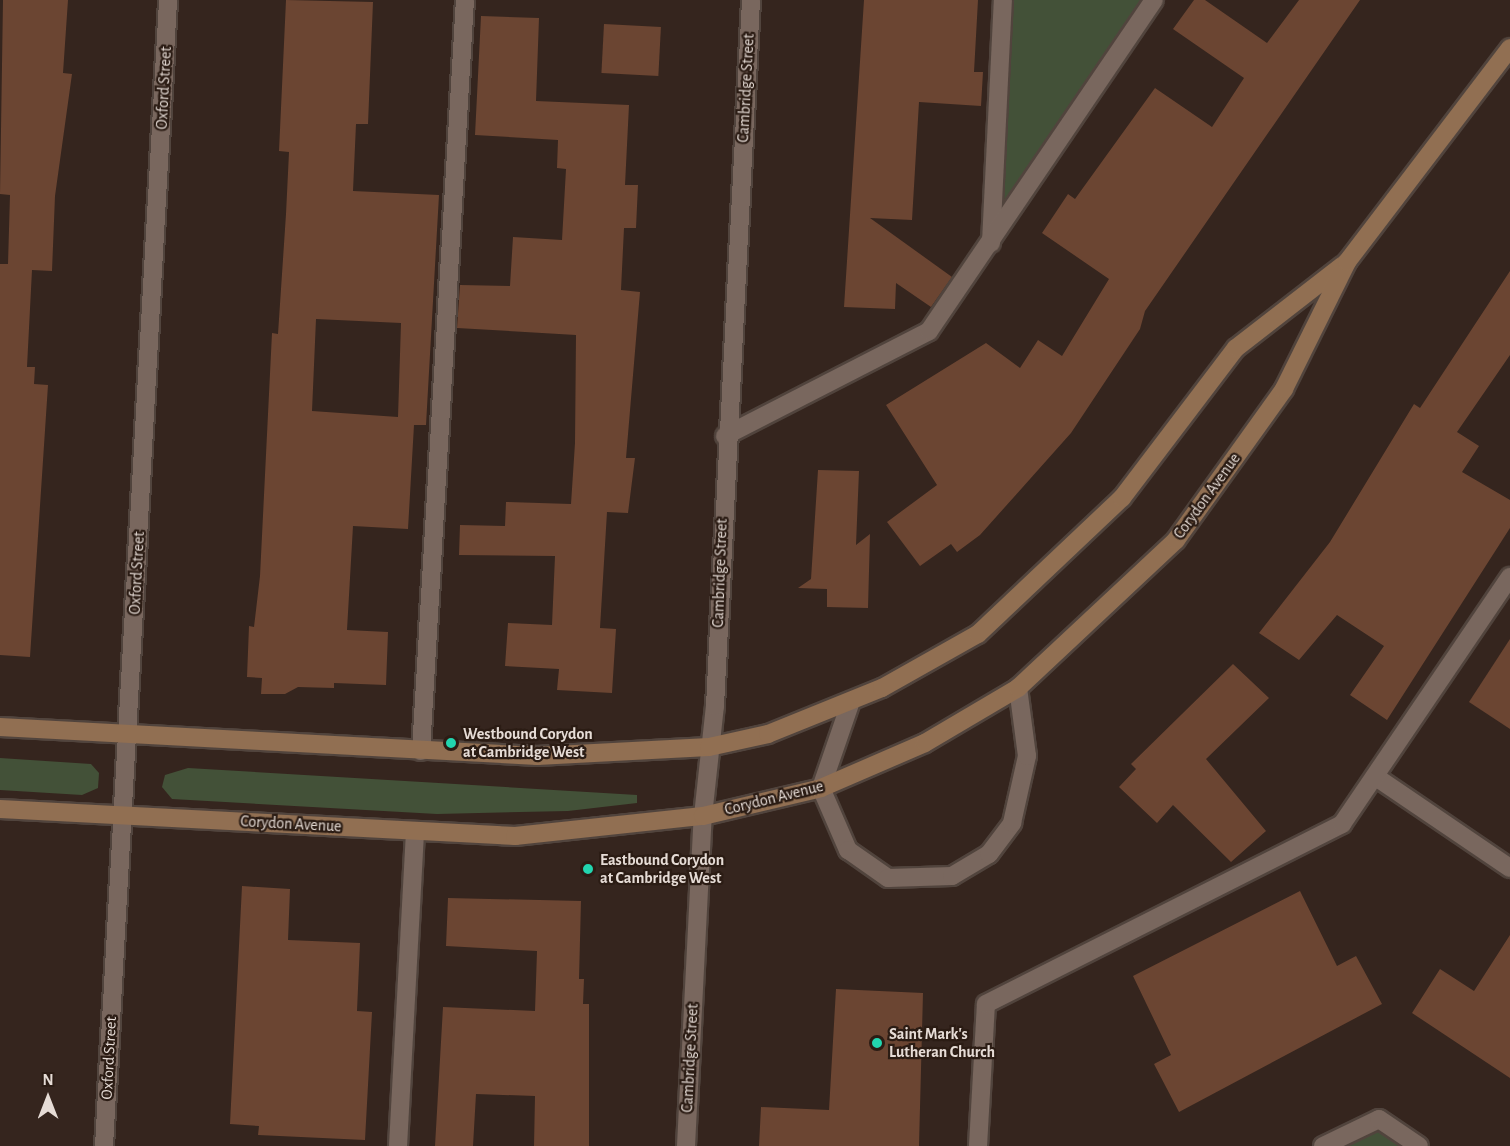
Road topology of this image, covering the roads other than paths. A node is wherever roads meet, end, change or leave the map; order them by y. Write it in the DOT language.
graph roads {
  1 [pos="168,0"];
  2 [pos="465,0"];
  3 [pos="751,0"];
  4 [pos="1003,0"];
  5 [pos="1154,0"];
  6 [pos="1510,48"];
  7 [pos="991,243"];
  8 [pos="1347,262"];
  9 [pos="725,436"];
  10 [pos="1510,577"];
  11 [pos="1018,688"];
  12 [pos="851,701"];
  13 [pos="0,728"];
  14 [pos="128,734"];
  15 [pos="709,747"];
  16 [pos="422,751"];
  17 [pos="1376,777"];
  18 [pos="821,788"];
  19 [pos="0,809"];
  20 [pos="123,815"];
  21 [pos="703,816"];
  22 [pos="415,831"];
  23 [pos="1510,868"];
  24 [pos="104,1146"];
  25 [pos="398,1146"];
  26 [pos="686,1146"];
  27 [pos="978,1146"];
  28 [pos="1323,1146"];
  29 [pos="1419,1146"];
  1 -- 14 [label="street, Oxford Street"];
  2 -- 16 [label="street"];
  3 -- 9 [label="street, Cambridge Street"];
  4 -- 7 [label="street"];
  5 -- 7 [label="street"];
  6 -- 8 [label="main road, Corydon Avenue"];
  7 -- 9 [label="street"];
  8 -- 11 [label="main road, Corydon Avenue"];
  8 -- 12 [label="main road, Corydon Avenue"];
  9 -- 15 [label="street, Cambridge Street"];
  10 -- 17 [label="street"];
  11 -- 18 [label="main road, Corydon Avenue"];
  11 -- 18 [label="street"];
  12 -- 15 [label="main road, Corydon Avenue"];
  12 -- 18 [label="street"];
  13 -- 14 [label="main road, Corydon Avenue"];
  14 -- 16 [label="main road, Corydon Avenue"];
  14 -- 20 [label="street, Oxford Street"];
  15 -- 16 [label="main road, Corydon Avenue"];
  15 -- 21 [label="street, Cambridge Street"];
  17 -- 23 [label="street"];
  17 -- 27 [label="street"];
  18 -- 21 [label="main road, Corydon Avenue"];
  19 -- 20 [label="main road, Corydon Avenue"];
  20 -- 22 [label="main road, Corydon Avenue"];
  20 -- 24 [label="street, Oxford Street"];
  21 -- 22 [label="main road, Corydon Avenue"];
  21 -- 26 [label="street, Cambridge Street"];
  22 -- 25 [label="street"];
  28 -- 29 [label="street"];
}
